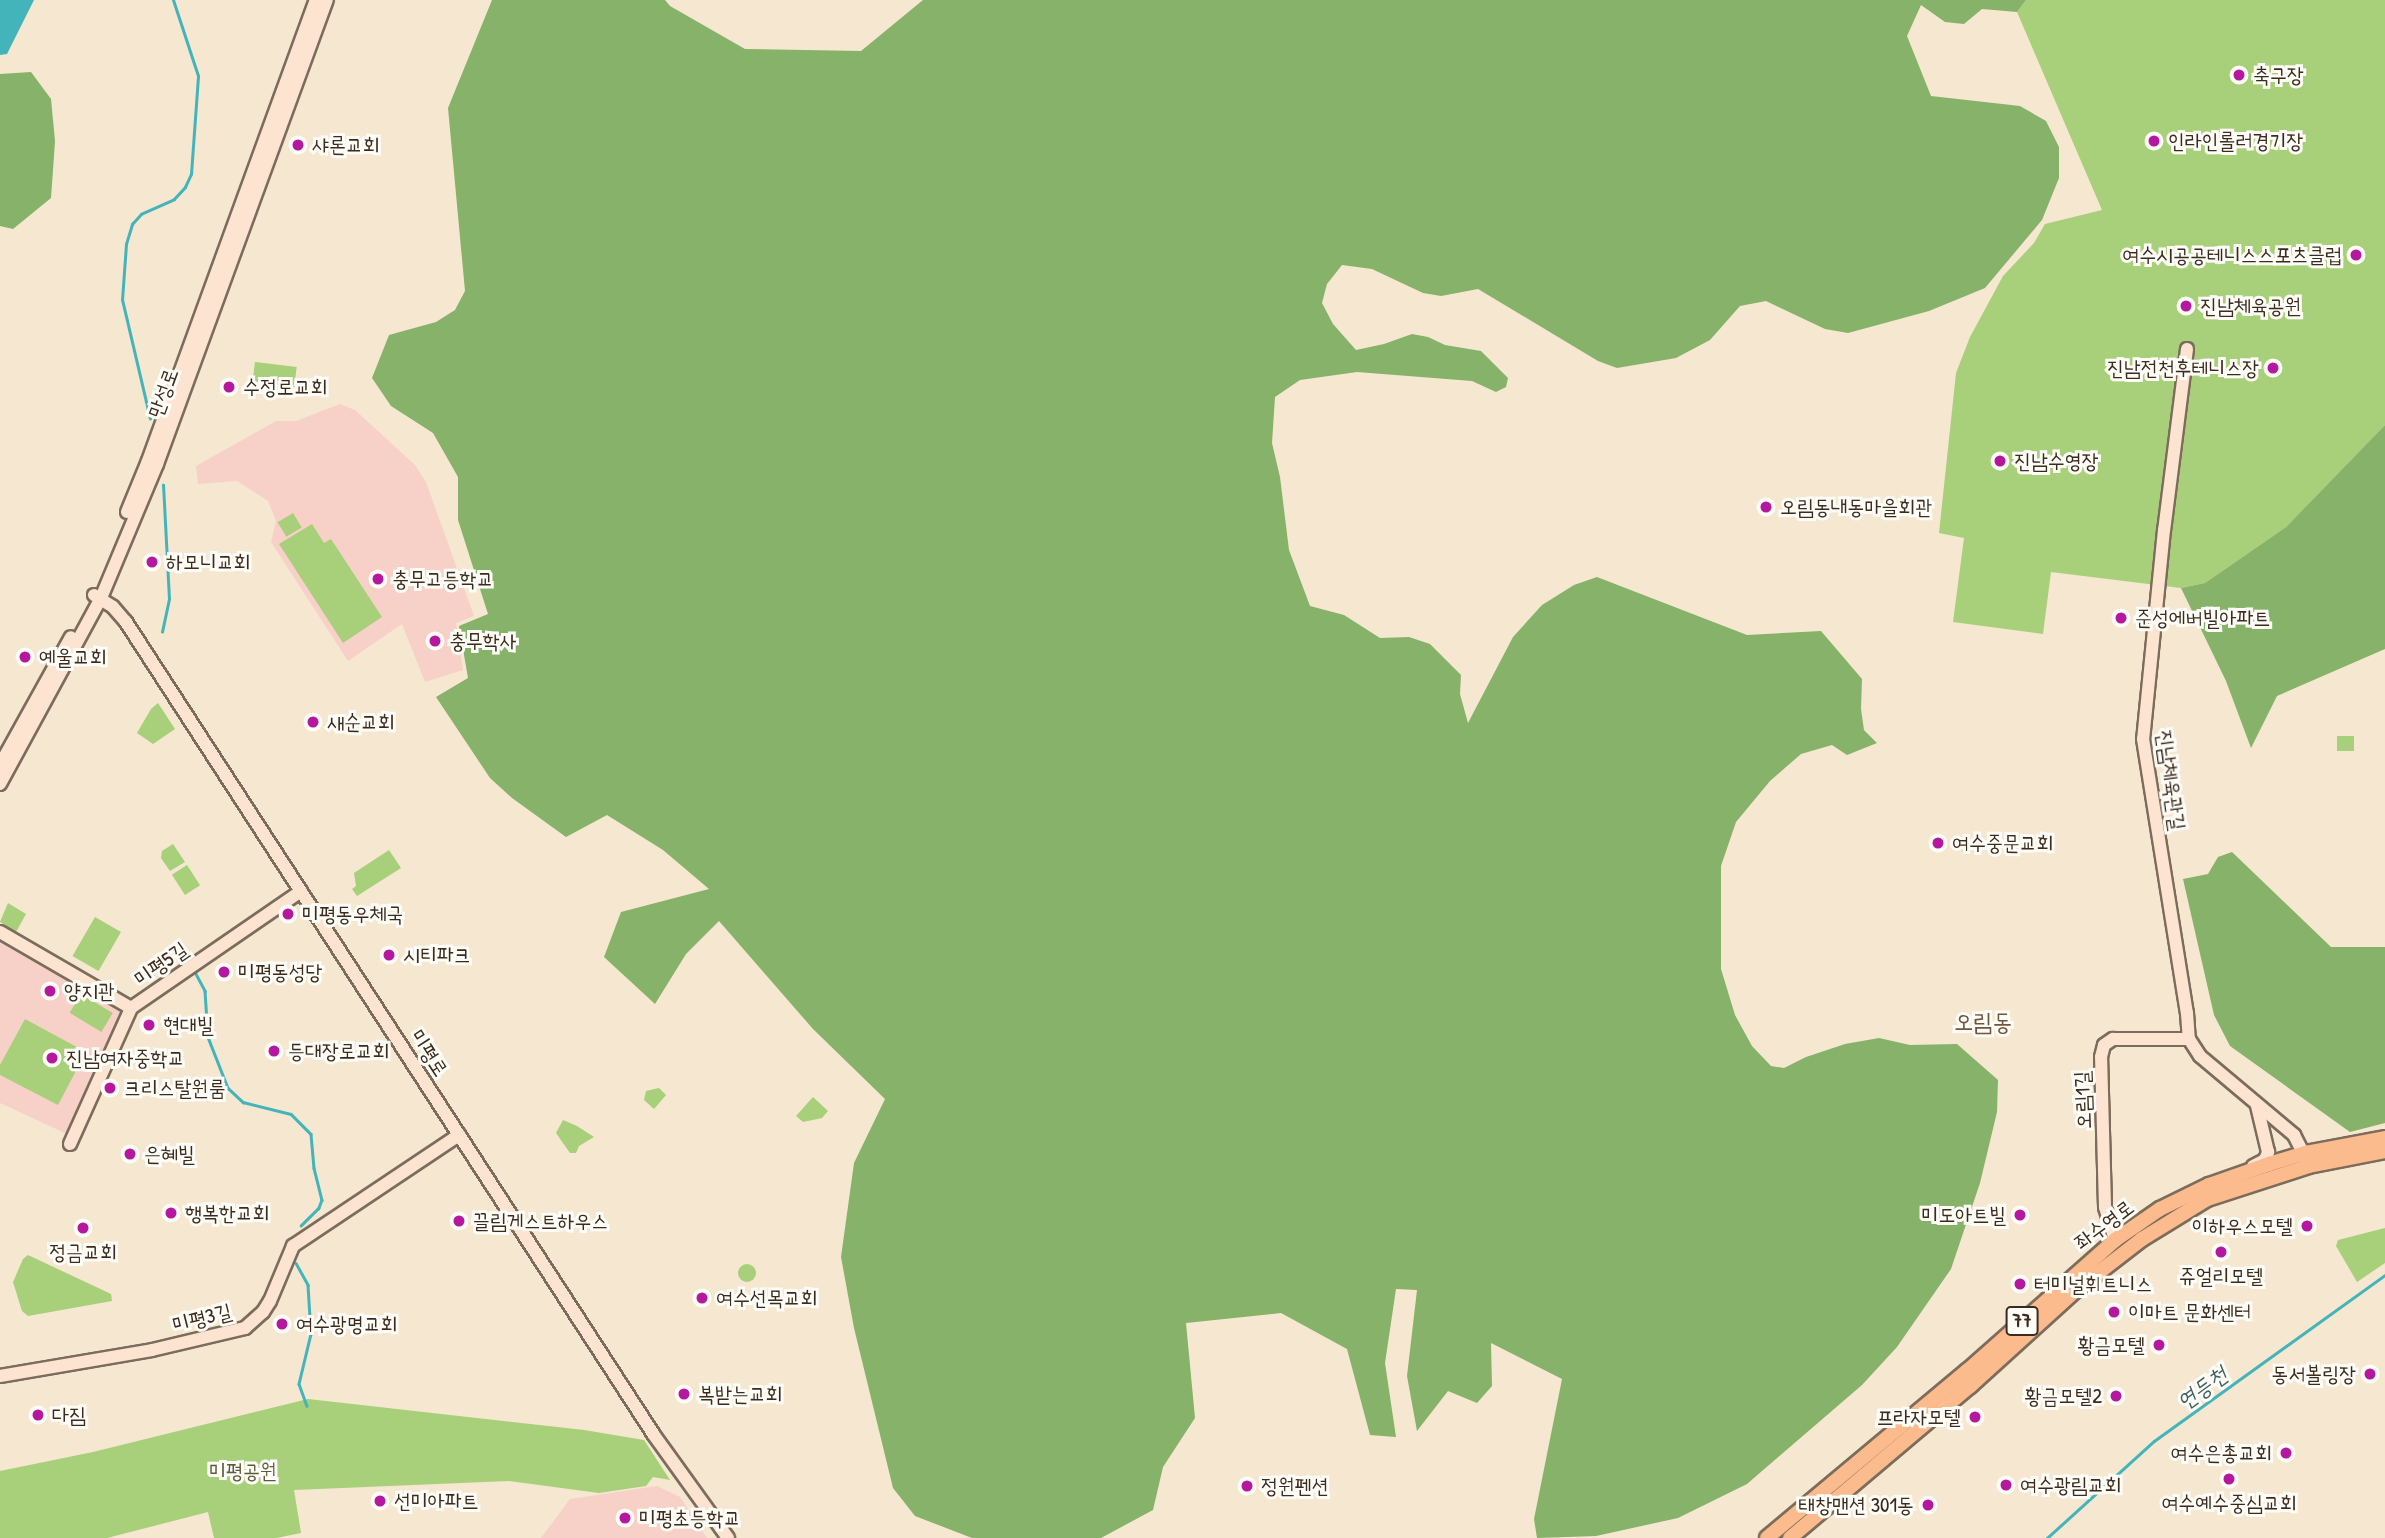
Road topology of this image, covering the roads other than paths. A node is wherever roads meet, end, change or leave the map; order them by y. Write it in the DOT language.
graph roads {
  1 [pos="316,0"];
  2 [pos="327,0"];
  3 [pos="2187,349"];
  4 [pos="98,596"];
  5 [pos="0,765"];
  6 [pos="0,784"];
  7 [pos="300,891"];
  8 [pos="0,932"];
  9 [pos="131,1008"];
  10 [pos="2189,1040"];
  11 [pos="2257,1106"];
  12 [pos="459,1135"];
  13 [pos="2385,1138"];
  14 [pos="70,1144"];
  15 [pos="2385,1151"];
  16 [pos="2307,1160"];
  17 [pos="2209,1185"];
  18 [pos="2115,1240"];
  19 [pos="2072,1285"];
  20 [pos="0,1376"];
  21 [pos="728,1538"];
  22 [pos="1767,1538"];
  23 [pos="1790,1538"];
  1 -- 4 [label="street, 만성로"];
  2 -- 4 [label="street, 만성로"];
  3 -- 10 [label="street, 진남체육관길"];
  4 -- 5 [label="street, 만성로"];
  4 -- 6 [label="street, 만성로"];
  4 -- 7 [label="street, 미평로"];
  7 -- 9 [label="street, 미평5길"];
  7 -- 12 [label="street, 미평로"];
  8 -- 9 [label="street"];
  9 -- 14 [label="street, 미평5길"];
  10 -- 11 [label="street"];
  10 -- 18 [label="street, 오림1길"];
  11 -- 16 [label="street"];
  11 -- 17 [label="street"];
  12 -- 20 [label="street, 미평3길"];
  12 -- 21 [label="street, 미평로"];
  13 -- 16 [label="main road, 좌수영로 / 77"];
  15 -- 16 [label="main road, 좌수영로 / 77"];
  16 -- 17 [label="main road, 좌수영로 / 77"];
  16 -- 19 [label="main road, 좌수영로 / 77"];
  17 -- 18 [label="main road, 좌수영로 / 77"];
  18 -- 19 [label="main road, 좌수영로 / 77"];
  19 -- 22 [label="main road, 좌수영로 / 77"];
  19 -- 23 [label="main road, 좌수영로 / 77"];
}
